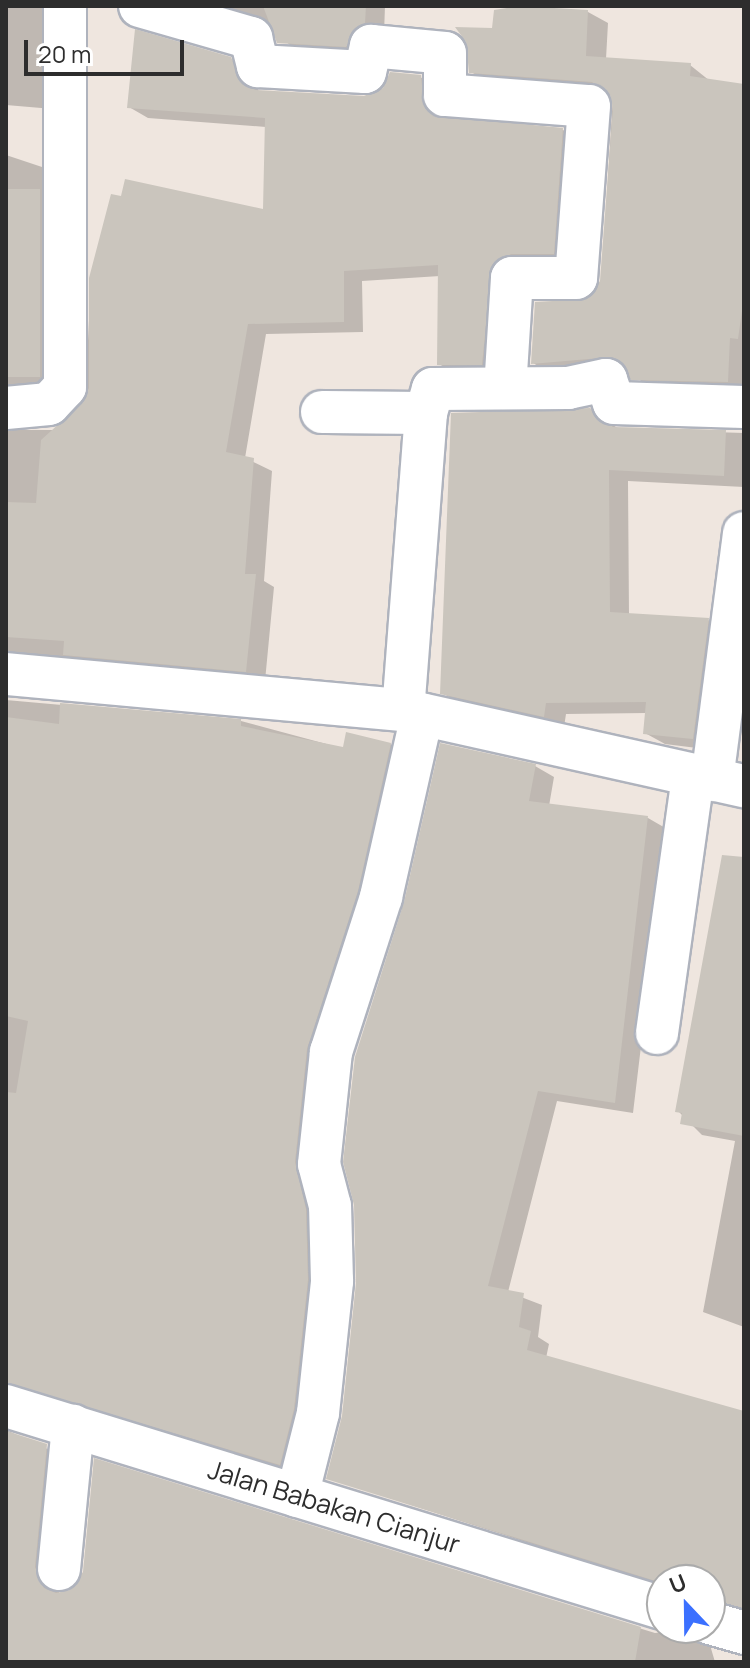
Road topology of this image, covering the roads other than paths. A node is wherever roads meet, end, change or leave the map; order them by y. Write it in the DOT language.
graph roads {
  1 [pos="65,6"];
  2 [pos="140,6"];
  3 [pos="505,388"];
  4 [pos="744,407"];
  5 [pos="6,408"];
  6 [pos="322,412"];
  7 [pos="426,413"];
  8 [pos="744,533"];
  9 [pos="6,674"];
  10 [pos="413,712"];
  11 [pos="716,781"];
  12 [pos="657,1033"];
  13 [pos="6,1406"];
  14 [pos="73,1426"];
  15 [pos="297,1496"];
  16 [pos="59,1569"];
  17 [pos="646,1603"];
  1 -- 5 [label="street"];
  2 -- 3 [label="street"];
  3 -- 4 [label="street"];
  3 -- 7 [label="street"];
  6 -- 7 [label="street"];
  7 -- 10 [label="street"];
  8 -- 11 [label="street"];
  9 -- 10 [label="street"];
  10 -- 11 [label="street"];
  10 -- 15 [label="street"];
  11 -- 12 [label="street"];
  13 -- 14 [label="street, Jalan Babakan Cianjur"];
  14 -- 15 [label="street, Jalan Babakan Cianjur"];
  14 -- 16 [label="street"];
  15 -- 17 [label="street, Jalan Babakan Cianjur"];
}
